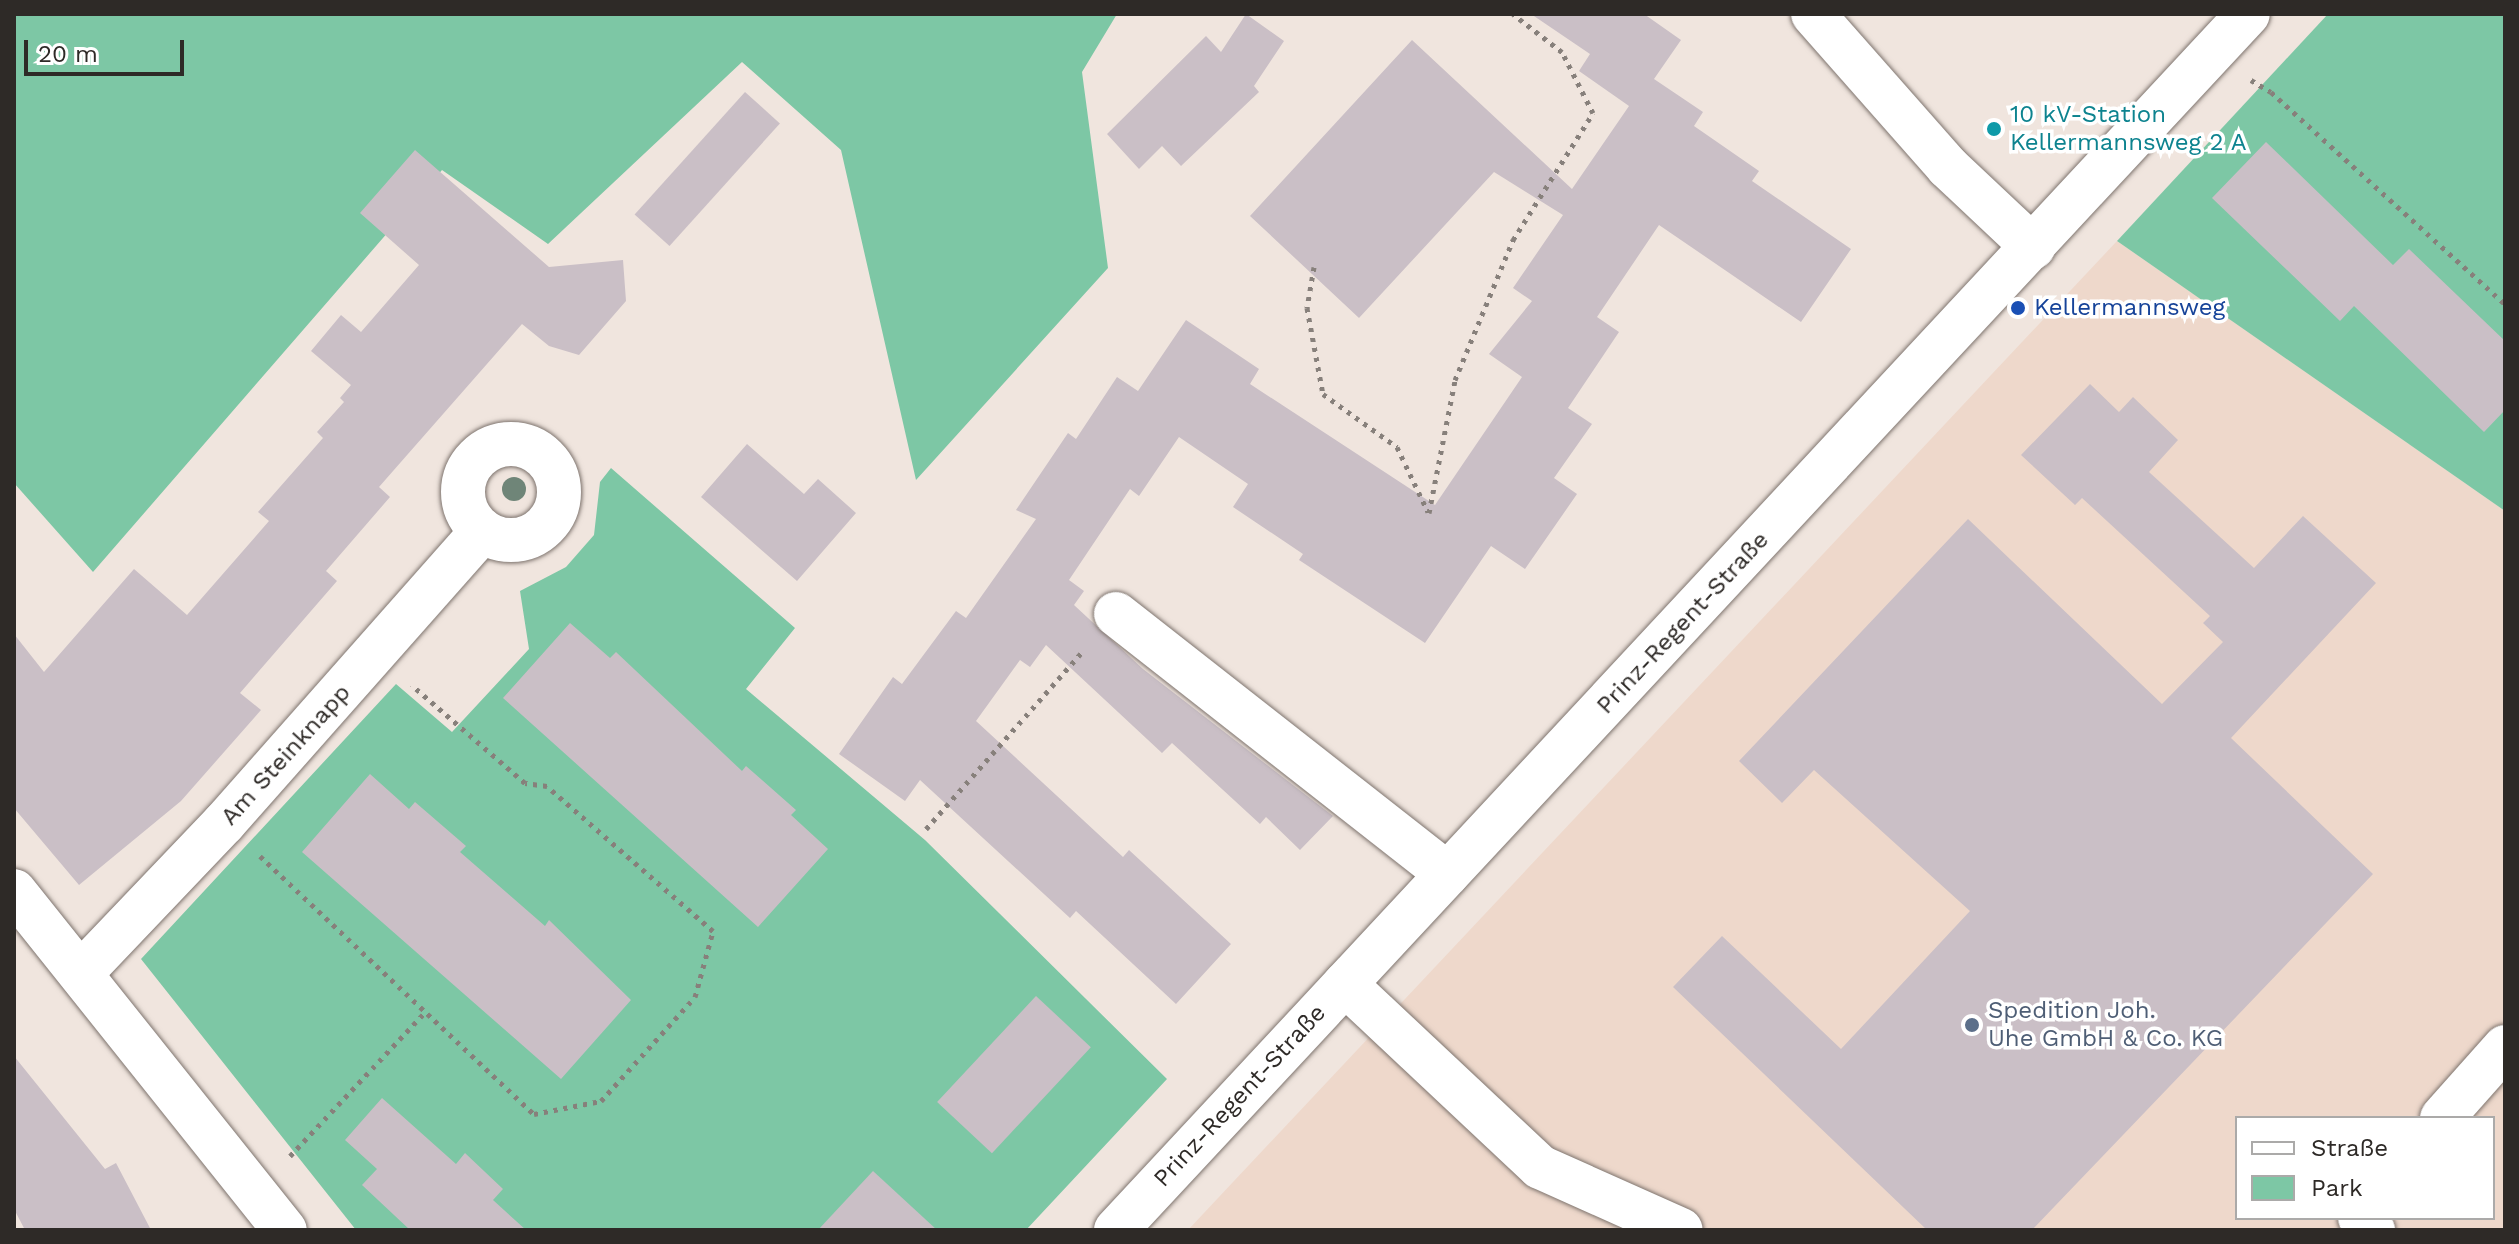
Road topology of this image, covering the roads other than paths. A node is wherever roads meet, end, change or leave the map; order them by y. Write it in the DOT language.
graph roads {
  1 [pos="1813,14"];
  2 [pos="2248,14"];
  3 [pos="2033,247"];
  4 [pos="482,531"];
  5 [pos="1116,614"];
  6 [pos="1447,874"];
  7 [pos="14,891"];
  8 [pos="82,972"];
  9 [pos="1345,984"];
  10 [pos="2505,1047"];
  11 [pos="2444,1116"];
  12 [pos="283,1229"];
  13 [pos="1116,1230"];
  14 [pos="1681,1230"];
  1 -- 3 [label="street"];
  2 -- 3 [label="street, Prinz-Regent-Straße"];
  3 -- 6 [label="street, Prinz-Regent-Straße"];
  4 -- 8 [label="street, Am Steinknapp"];
  5 -- 6 [label="street"];
  6 -- 9 [label="street, Prinz-Regent-Straße"];
  7 -- 8 [label="street"];
  8 -- 12 [label="street"];
  9 -- 13 [label="street, Prinz-Regent-Straße"];
  9 -- 14 [label="street"];
  10 -- 11 [label="street"];
}
